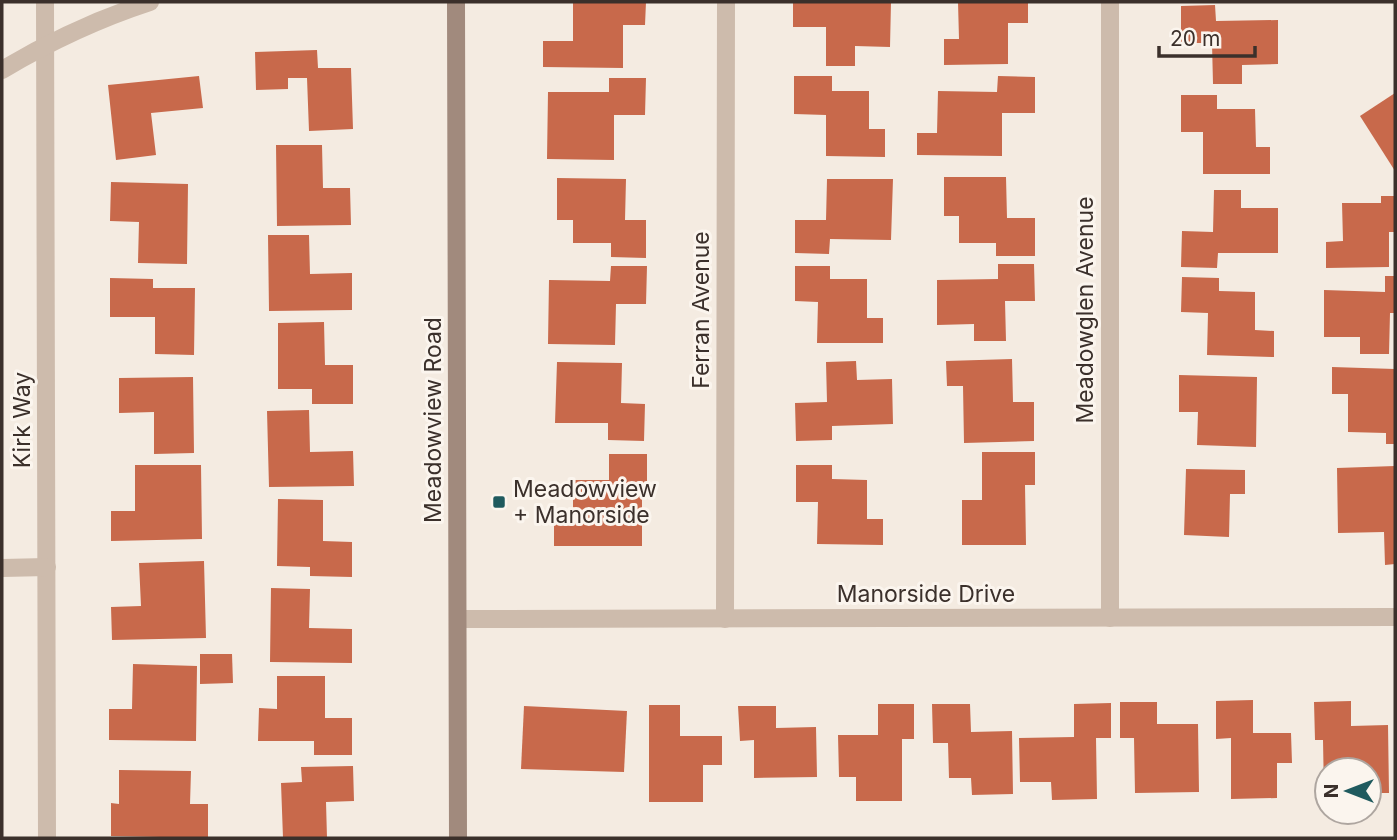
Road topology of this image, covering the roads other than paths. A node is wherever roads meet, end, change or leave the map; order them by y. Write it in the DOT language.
graph roads {
  1 [pos="45,2"];
  2 [pos="150,2"];
  3 [pos="457,2"];
  4 [pos="726,2"];
  5 [pos="1110,2"];
  6 [pos="45,45"];
  7 [pos="2,70"];
  8 [pos="47,567"];
  9 [pos="2,568"];
  10 [pos="1395,617"];
  11 [pos="1110,618"];
  12 [pos="457,619"];
  13 [pos="725,619"];
  14 [pos="47,838"];
  15 [pos="458,838"];
  1 -- 6 [label="street, Kirk Way"];
  2 -- 6 [label="street"];
  3 -- 12 [label="main road, Meadowview Road"];
  4 -- 13 [label="street, Ferran Avenue"];
  5 -- 11 [label="street, Meadowglen Avenue"];
  6 -- 7 [label="street"];
  6 -- 8 [label="street, Kirk Way"];
  8 -- 9 [label="street"];
  8 -- 14 [label="street, Kirk Way"];
  10 -- 11 [label="street, Manorside Drive"];
  11 -- 13 [label="street, Manorside Drive"];
  12 -- 13 [label="street, Manorside Drive"];
  12 -- 15 [label="main road, Meadowview Road"];
}
